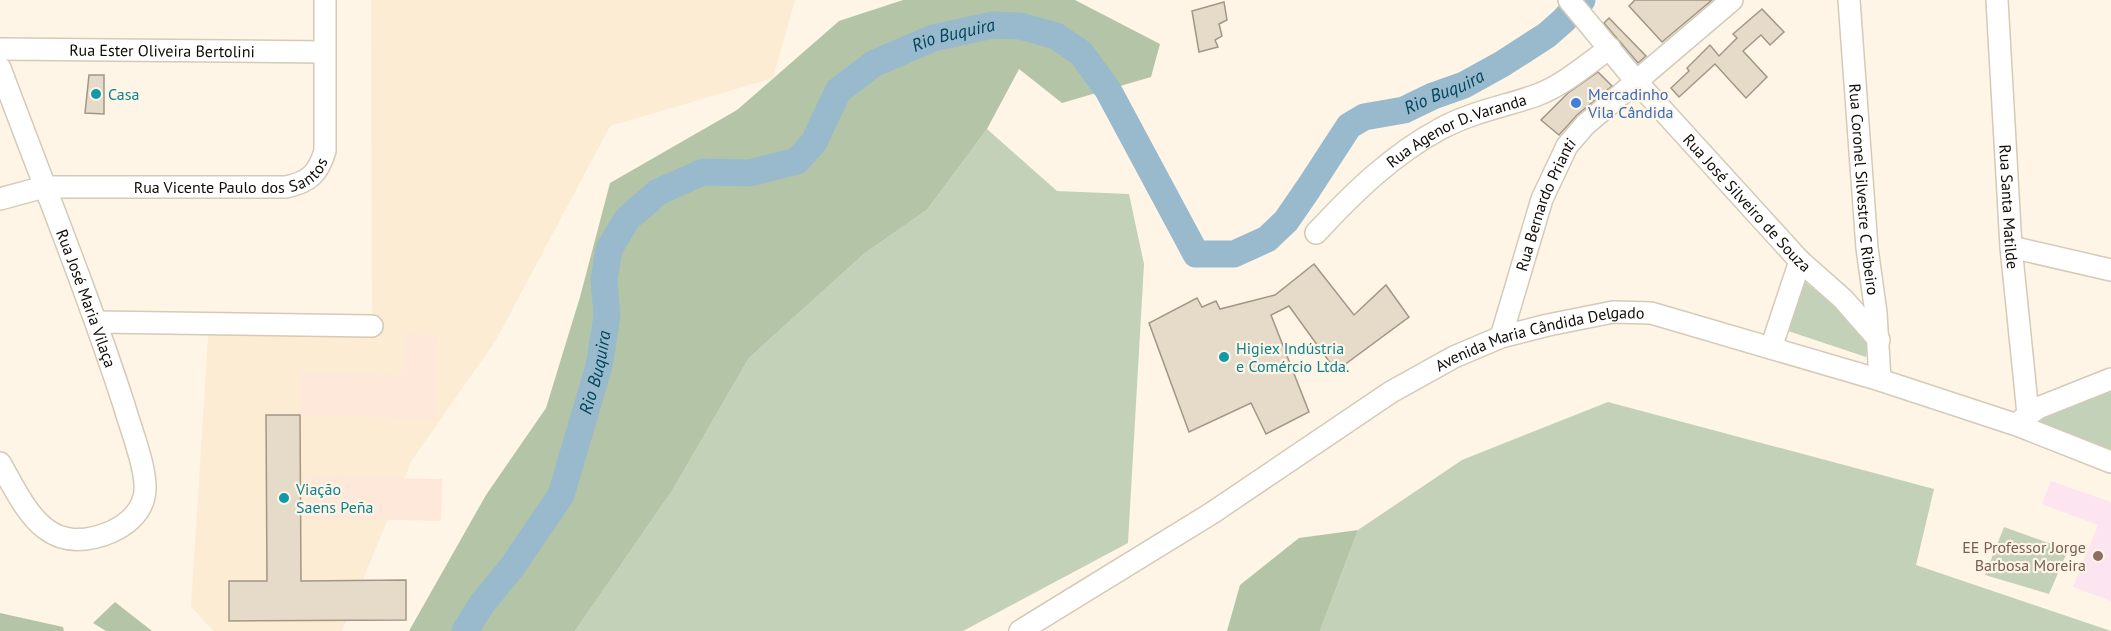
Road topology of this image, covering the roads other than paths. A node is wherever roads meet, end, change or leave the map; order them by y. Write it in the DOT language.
graph roads {
  1 [pos="325,0"];
  2 [pos="1569,0"];
  3 [pos="1731,0"];
  4 [pos="1849,0"];
  5 [pos="1997,0"];
  6 [pos="1604,40"];
  7 [pos="0,49"];
  8 [pos="324,52"];
  9 [pos="0,69"];
  10 [pos="1636,81"];
  11 [pos="44,187"];
  12 [pos="0,199"];
  13 [pos="1316,233"];
  14 [pos="2011,247"];
  15 [pos="1867,248"];
  16 [pos="1800,261"];
  17 [pos="2111,270"];
  18 [pos="1843,299"];
  19 [pos="97,322"];
  20 [pos="372,326"];
  21 [pos="1501,337"];
  22 [pos="1879,340"];
  23 [pos="1771,348"];
  24 [pos="2111,379"];
  25 [pos="1880,380"];
  26 [pos="2022,419"];
  27 [pos="2111,462"];
  28 [pos="0,463"];
  29 [pos="1020,631"];
  1 -- 8 [label="street, Rua Vicente Paulo dos Santos"];
  2 -- 6 [label="street, Rua José Silveiro de Souza"];
  3 -- 10 [label="street, Rua Bernardo Prianti"];
  4 -- 15 [label="street, Rua Coronel Silvestre C Ribeiro"];
  5 -- 14 [label="street, Rua Santa Matilde"];
  6 -- 10 [label="street, Rua José Silveiro de Souza"];
  6 -- 13 [label="street, Rua Agenor D. Varanda"];
  7 -- 8 [label="street, Rua Ester Oliveira Bertolini"];
  8 -- 11 [label="street, Rua Vicente Paulo dos Santos"];
  9 -- 11 [label="street, Rua José Maria Vilaça"];
  10 -- 16 [label="street, Rua José Silveiro de Souza"];
  10 -- 21 [label="street, Rua Bernardo Prianti"];
  11 -- 12 [label="street, Rua Vicente Paulo dos Santos"];
  11 -- 19 [label="street, Rua José Maria Vilaça"];
  14 -- 17 [label="street"];
  14 -- 26 [label="street, Rua Santa Matilde"];
  15 -- 18 [label="street"];
  15 -- 22 [label="street, Rua Coronel Silvestre C Ribeiro"];
  16 -- 18 [label="street, Rua José Silveiro de Souza"];
  16 -- 23 [label="street"];
  18 -- 22 [label="street, Rua José Silveiro de Souza"];
  19 -- 20 [label="street"];
  19 -- 28 [label="street, Rua José Maria Vilaça"];
  21 -- 23 [label="street, Avenida Maria Cândida Delgado"];
  21 -- 29 [label="street, Avenida Maria Cândida Delgado"];
  22 -- 25 [label="street, Rua Coronel Silvestre C Ribeiro"];
  23 -- 25 [label="street, Avenida Maria Cândida Delgado"];
  24 -- 26 [label="street"];
  25 -- 26 [label="street, Avenida Maria Cândida Delgado"];
  26 -- 27 [label="street, Avenida Maria Cândida Delgado"];
}
